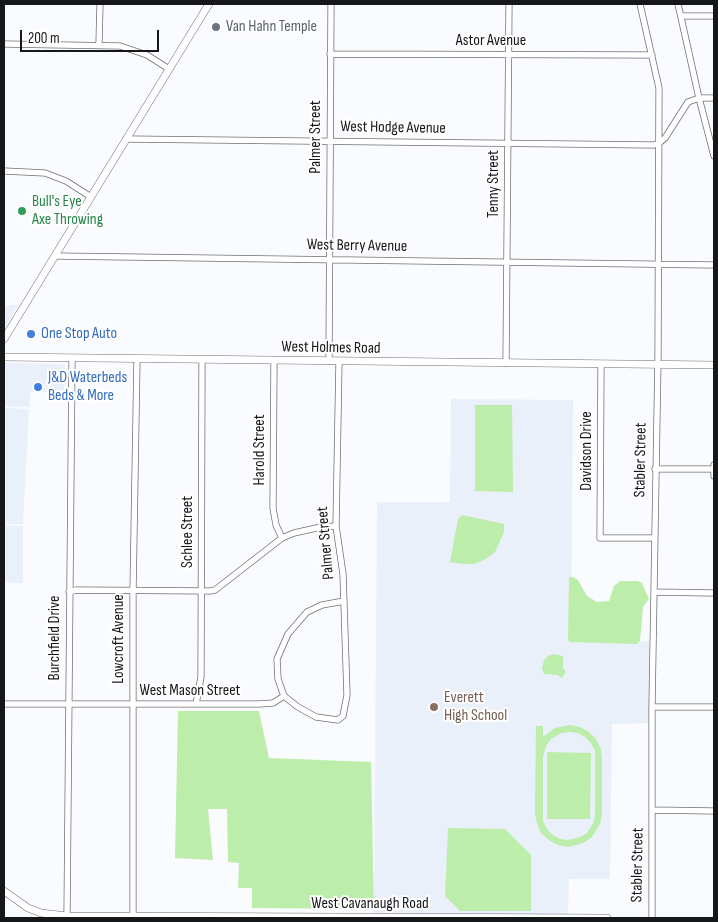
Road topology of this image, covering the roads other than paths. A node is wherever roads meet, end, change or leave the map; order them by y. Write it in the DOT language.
graph roads {
  1 [pos="100,4"];
  2 [pos="209,4"];
  3 [pos="330,4"];
  4 [pos="509,4"];
  5 [pos="640,4"];
  6 [pos="678,4"];
  7 [pos="681,16"];
  8 [pos="714,16"];
  9 [pos="4,44"];
  10 [pos="99,44"];
  11 [pos="330,54"];
  12 [pos="508,55"];
  13 [pos="652,55"];
  14 [pos="169,69"];
  15 [pos="699,98"];
  16 [pos="714,98"];
  17 [pos="126,139"];
  18 [pos="330,141"];
  19 [pos="508,143"];
  20 [pos="658,144"];
  21 [pos="714,156"];
  22 [pos="4,171"];
  23 [pos="91,197"];
  24 [pos="55,256"];
  25 [pos="330,260"];
  26 [pos="508,262"];
  27 [pos="658,264"];
  28 [pos="714,265"];
  29 [pos="4,339"];
  30 [pos="4,357"];
  31 [pos="72,359"];
  32 [pos="137,359"];
  33 [pos="202,360"];
  34 [pos="274,361"];
  35 [pos="329,361"];
  36 [pos="338,362"];
  37 [pos="506,363"];
  38 [pos="601,364"];
  39 [pos="657,364"];
  40 [pos="714,365"];
  41 [pos="714,467"];
  42 [pos="655,469"];
  43 [pos="714,476"];
  44 [pos="336,526"];
  45 [pos="282,538"];
  46 [pos="654,538"];
  47 [pos="133,590"];
  48 [pos="201,591"];
  49 [pos="69,592"];
  50 [pos="654,592"];
  51 [pos="714,593"];
  52 [pos="344,601"];
  53 [pos="284,696"];
  54 [pos="4,704"];
  55 [pos="68,704"];
  56 [pos="133,704"];
  57 [pos="196,704"];
  58 [pos="652,707"];
  59 [pos="714,707"];
  60 [pos="653,810"];
  61 [pos="714,812"];
  62 [pos="4,891"];
  63 [pos="67,916"];
  64 [pos="132,917"];
  65 [pos="607,918"];
  66 [pos="652,918"];
  1 -- 10 [label="street"];
  2 -- 14 [label="street"];
  3 -- 11 [label="street, Palmer Street"];
  4 -- 12 [label="street, Tenny Street"];
  5 -- 13 [label="street, Stabler Street"];
  6 -- 7 [label="street"];
  7 -- 8 [label="street"];
  7 -- 15 [label="street"];
  9 -- 10 [label="street"];
  10 -- 14 [label="street"];
  11 -- 12 [label="street, Astor Avenue"];
  11 -- 18 [label="street, Palmer Street"];
  12 -- 13 [label="street, Astor Avenue"];
  12 -- 19 [label="street, Tenny Street"];
  13 -- 20 [label="street, Stabler Street"];
  14 -- 17 [label="street"];
  15 -- 16 [label="street"];
  15 -- 20 [label="street"];
  15 -- 21 [label="street"];
  17 -- 18 [label="street, West Hodge Avenue"];
  17 -- 23 [label="street"];
  18 -- 19 [label="street, West Hodge Avenue"];
  18 -- 25 [label="street, Palmer Street"];
  19 -- 20 [label="street, West Hodge Avenue"];
  19 -- 26 [label="street, Tenny Street"];
  20 -- 27 [label="street, Stabler Street"];
  22 -- 23 [label="street"];
  23 -- 24 [label="street"];
  24 -- 25 [label="street, West Berry Avenue"];
  24 -- 29 [label="street"];
  25 -- 26 [label="street, West Berry Avenue"];
  25 -- 35 [label="street, Palmer Street"];
  26 -- 27 [label="street, West Berry Avenue"];
  26 -- 37 [label="street, Tenny Street"];
  27 -- 28 [label="street, West Berry Avenue"];
  27 -- 39 [label="street, Stabler Street"];
  30 -- 31 [label="street, West Holmes Road"];
  31 -- 32 [label="street, West Holmes Road"];
  31 -- 49 [label="street, Burchfield Drive"];
  32 -- 33 [label="street, West Holmes Road"];
  32 -- 47 [label="street, Lowcroft Avenue"];
  33 -- 34 [label="street, West Holmes Road"];
  33 -- 48 [label="street, Schlee Street"];
  34 -- 35 [label="street, West Holmes Road"];
  34 -- 45 [label="street, Harold Street"];
  35 -- 36 [label="street, West Holmes Road"];
  36 -- 37 [label="street, West Holmes Road"];
  36 -- 44 [label="street, Palmer Street"];
  37 -- 38 [label="street, West Holmes Road"];
  38 -- 39 [label="street, West Holmes Road"];
  38 -- 46 [label="street, Davidson Drive"];
  39 -- 40 [label="street, West Holmes Road"];
  39 -- 42 [label="street, Stabler Street"];
  41 -- 42 [label="street"];
  41 -- 43 [label="street"];
  42 -- 46 [label="street, Stabler Street"];
  44 -- 45 [label="street"];
  44 -- 52 [label="street, Palmer Street"];
  45 -- 48 [label="street"];
  46 -- 50 [label="street, Stabler Street"];
  47 -- 48 [label="street"];
  47 -- 49 [label="street"];
  47 -- 56 [label="street, Lowcroft Avenue"];
  48 -- 57 [label="street, Schlee Street"];
  49 -- 55 [label="street, Burchfield Drive"];
  50 -- 51 [label="street"];
  50 -- 58 [label="street, Stabler Street"];
  52 -- 53 [label="street"];
  52 -- 53 [label="street, Palmer Street"];
  53 -- 57 [label="street, West Mason Street"];
  54 -- 55 [label="street, West Mason Street"];
  55 -- 56 [label="street, West Mason Street"];
  55 -- 63 [label="street, Burchfield Drive"];
  56 -- 57 [label="street, West Mason Street"];
  56 -- 64 [label="street, Lowcroft Avenue"];
  58 -- 59 [label="street"];
  58 -- 60 [label="street, Stabler Street"];
  60 -- 61 [label="street"];
  60 -- 66 [label="street, Stabler Street"];
  62 -- 63 [label="street, West Cavanaugh Road"];
  63 -- 64 [label="street, West Cavanaugh Road"];
  64 -- 65 [label="street, West Cavanaugh Road"];
}
